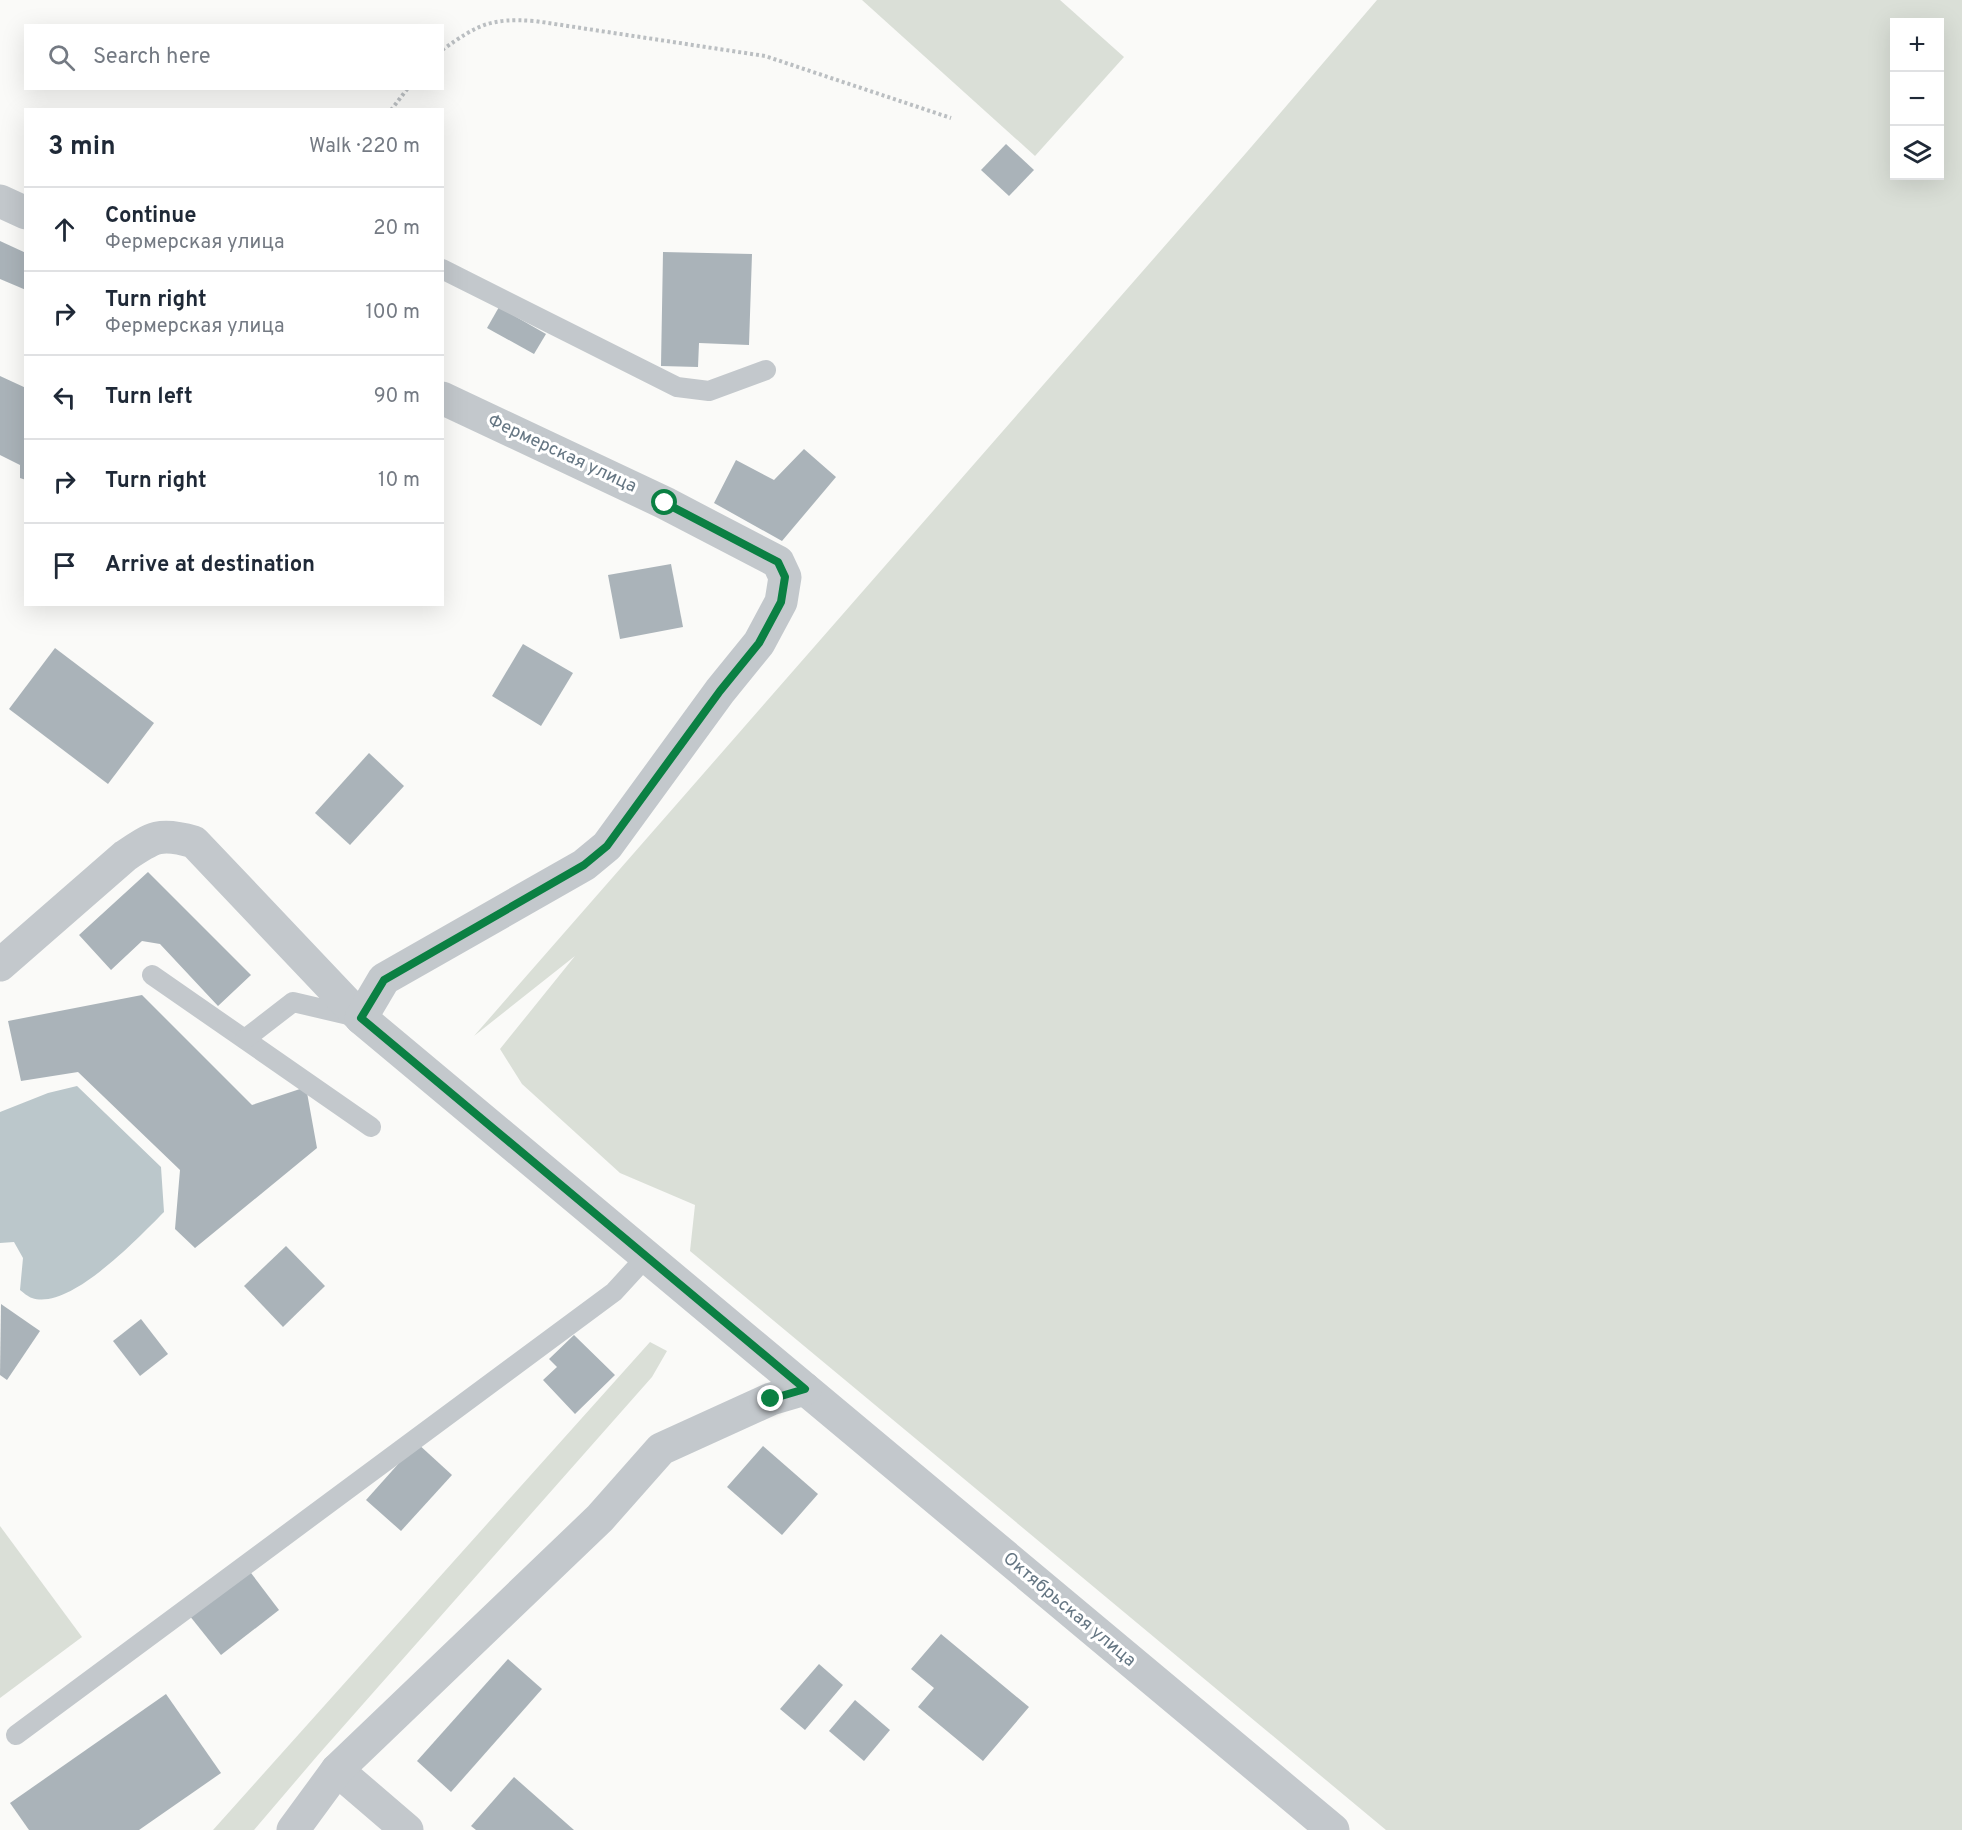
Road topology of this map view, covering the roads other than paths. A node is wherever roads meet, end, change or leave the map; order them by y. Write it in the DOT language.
graph roads {
  1 [pos="0,201"];
  2 [pos="24,212"];
  3 [pos="444,270"];
  4 [pos="766,370"];
  5 [pos="444,399"];
  6 [pos="0,964"];
  7 [pos="152,975"];
  8 [pos="361,1018"];
  9 [pos="245,1040"];
  10 [pos="371,1127"];
  11 [pos="647,1256"];
  12 [pos="805,1389"];
  13 [pos="16,1735"];
  14 [pos="337,1770"];
  15 [pos="293,1830"];
  16 [pos="407,1830"];
  17 [pos="1334,1830"];
  1 -- 2 [label="street"];
  3 -- 4 [label="lane"];
  5 -- 8 [label="street, Фермерская улица"];
  6 -- 8 [label="street, Октябрьская улица"];
  7 -- 9 [label="lane"];
  8 -- 9 [label="lane"];
  8 -- 11 [label="street, Октябрьская улица"];
  9 -- 10 [label="lane"];
  11 -- 12 [label="street, Октябрьская улица"];
  11 -- 13 [label="lane"];
  12 -- 14 [label="street"];
  12 -- 17 [label="street, Октябрьская улица"];
  14 -- 15 [label="street"];
  14 -- 16 [label="street"];
}
